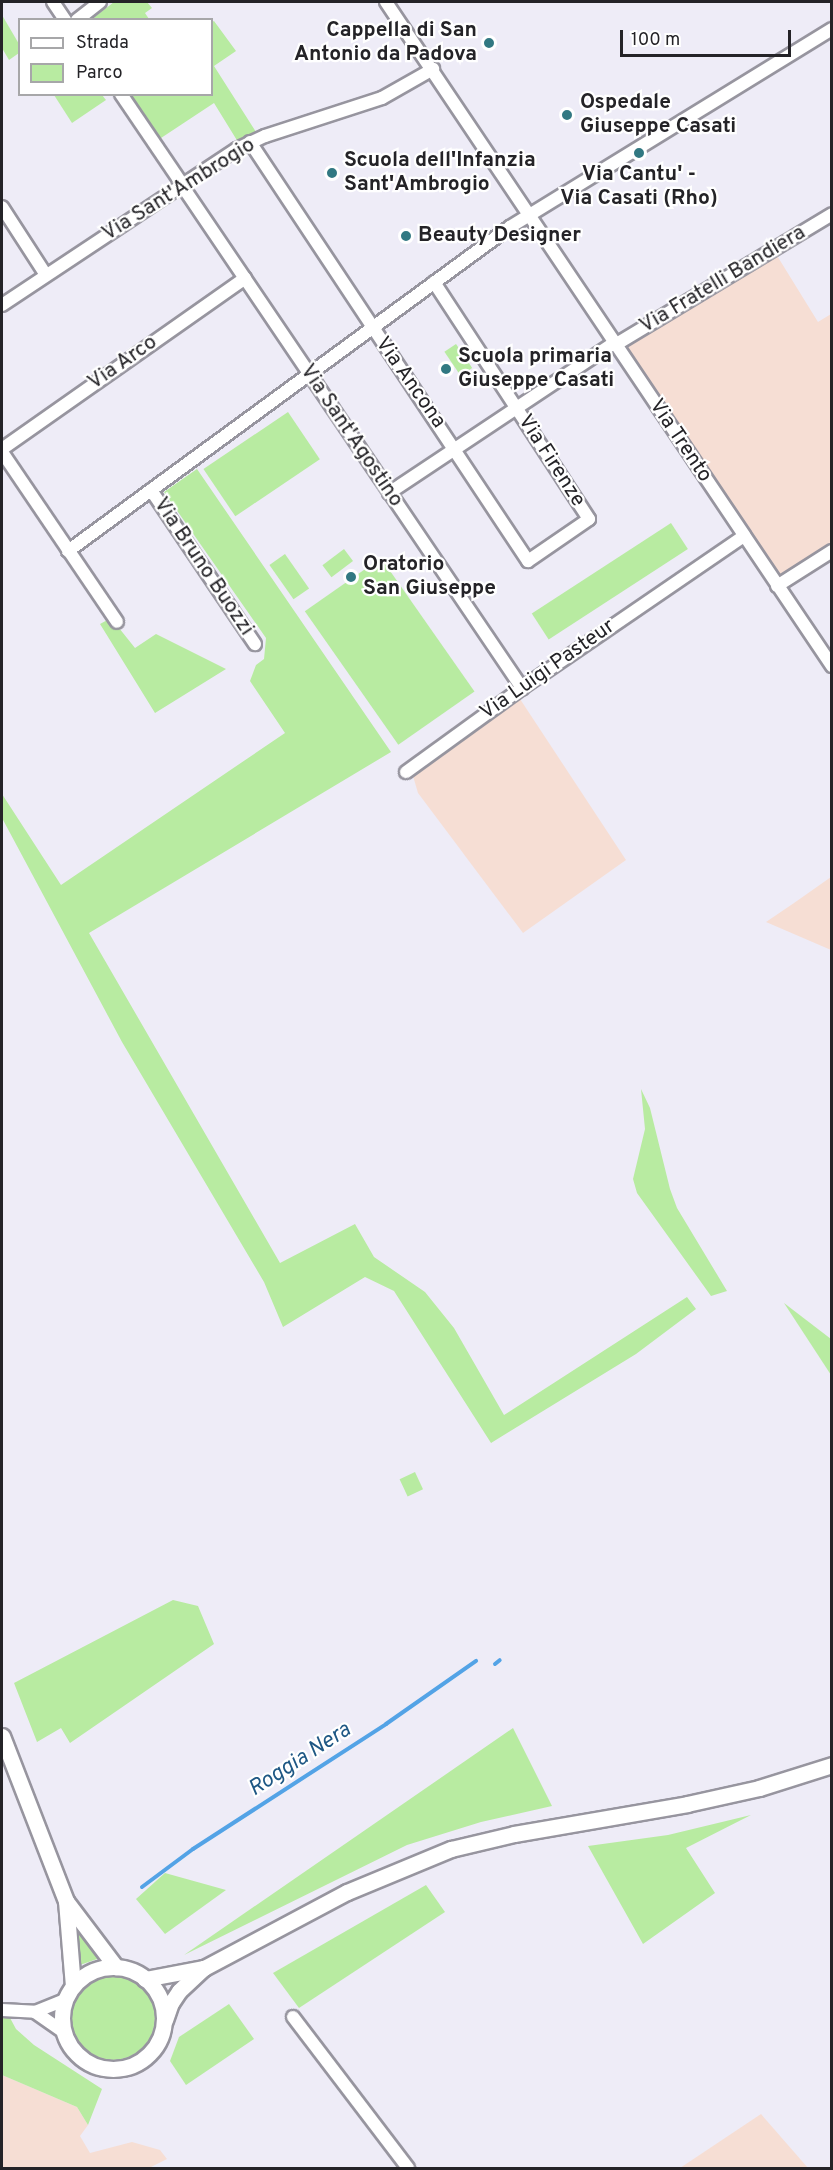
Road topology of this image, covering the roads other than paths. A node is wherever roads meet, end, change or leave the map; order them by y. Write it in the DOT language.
graph roads {
  1 [pos="53,2"];
  2 [pos="100,2"];
  3 [pos="386,2"];
  4 [pos="64,18"];
  5 [pos="80,18"];
  6 [pos="831,29"];
  7 [pos="433,69"];
  8 [pos="122,96"];
  9 [pos="250,142"];
  10 [pos="181,184"];
  11 [pos="2,207"];
  12 [pos="831,214"];
  13 [pos="529,215"];
  14 [pos="46,275"];
  15 [pos="245,278"];
  16 [pos="434,282"];
  17 [pos="2,305"];
  18 [pos="373,328"];
  19 [pos="614,344"];
  20 [pos="310,376"];
  21 [pos="518,409"];
  22 [pos="456,448"];
  23 [pos="2,450"];
  24 [pos="150,490"];
  25 [pos="389,493"];
  26 [pos="589,519"];
  27 [pos="744,536"];
  28 [pos="68,551"];
  29 [pos="831,551"];
  30 [pos="777,586"];
  31 [pos="117,622"];
  32 [pos="255,644"];
  33 [pos="831,666"];
  34 [pos="522,688"];
  35 [pos="406,772"];
  36 [pos="2,1736"];
  37 [pos="831,1765"];
  38 [pos="66,1900"];
  39 [pos="116,1967"];
  40 [pos="204,1968"];
  41 [pos="145,1979"];
  42 [pos="73,1986"];
  43 [pos="65,2000"];
  44 [pos="2,2010"];
  45 [pos="35,2012"];
  46 [pos="293,2017"];
  47 [pos="164,2021"];
  48 [pos="64,2032"];
  49 [pos="408,2169"];
  1 -- 4 [label="street"];
  2 -- 5 [label="street"];
  3 -- 7 [label="street, Via Trento"];
  6 -- 13 [label="street, Via Bruno Buozzi"];
  7 -- 9 [label="street, Via Sant'Ambrogio"];
  7 -- 13 [label="street, Via Trento"];
  8 -- 10 [label="street, Via Sant'Agostino"];
  9 -- 10 [label="street, Via Sant'Ambrogio"];
  9 -- 18 [label="street, Via Ancona"];
  10 -- 14 [label="street, Via Sant'Ambrogio"];
  10 -- 15 [label="street, Via Sant'Agostino"];
  11 -- 14 [label="street"];
  12 -- 19 [label="street, Via Fratelli Bandiera"];
  13 -- 16 [label="street, Via Bruno Buozzi"];
  13 -- 19 [label="street, Via Trento"];
  14 -- 17 [label="street, Via Sant'Ambrogio"];
  15 -- 20 [label="street, Via Sant'Agostino"];
  15 -- 23 [label="street, Via Arco"];
  16 -- 18 [label="street, Via Bruno Buozzi"];
  16 -- 21 [label="street, Via Firenze"];
  18 -- 20 [label="street, Via Bruno Buozzi"];
  18 -- 22 [label="street, Via Ancona"];
  19 -- 21 [label="street, Via Fratelli Bandiera"];
  19 -- 27 [label="street, Via Trento"];
  20 -- 24 [label="street, Via Bruno Buozzi"];
  20 -- 25 [label="street, Via Sant'Agostino"];
  21 -- 22 [label="street, Via Fratelli Bandiera"];
  21 -- 26 [label="street, Via Firenze"];
  22 -- 25 [label="street, Via Fratelli Bandiera"];
  22 -- 26 [label="street, Via Ancona"];
  23 -- 28 [label="street"];
  24 -- 28 [label="street, Via Bruno Buozzi"];
  24 -- 32 [label="street, Via Bruno Buozzi"];
  25 -- 34 [label="street, Via Sant'Agostino"];
  27 -- 30 [label="street, Via Trento"];
  27 -- 34 [label="street, Via Luigi Pasteur"];
  28 -- 31 [label="street"];
  29 -- 30 [label="street"];
  30 -- 33 [label="street, Via Trento"];
  34 -- 35 [label="street, Via Luigi Pasteur"];
  36 -- 38 [label="main road"];
  37 -- 40 [label="main road"];
  38 -- 39 [label="main road"];
  38 -- 42 [label="main road"];
  39 -- 41 [label="main road"];
  39 -- 42 [label="main road"];
  40 -- 41 [label="main road"];
  40 -- 47 [label="main road"];
  41 -- 47 [label="main road"];
  42 -- 43 [label="main road"];
  43 -- 45 [label="street"];
  43 -- 48 [label="main road"];
  44 -- 45 [label="street"];
  45 -- 48 [label="street"];
  46 -- 49 [label="street"];
  47 -- 48 [label="main road"];
}
